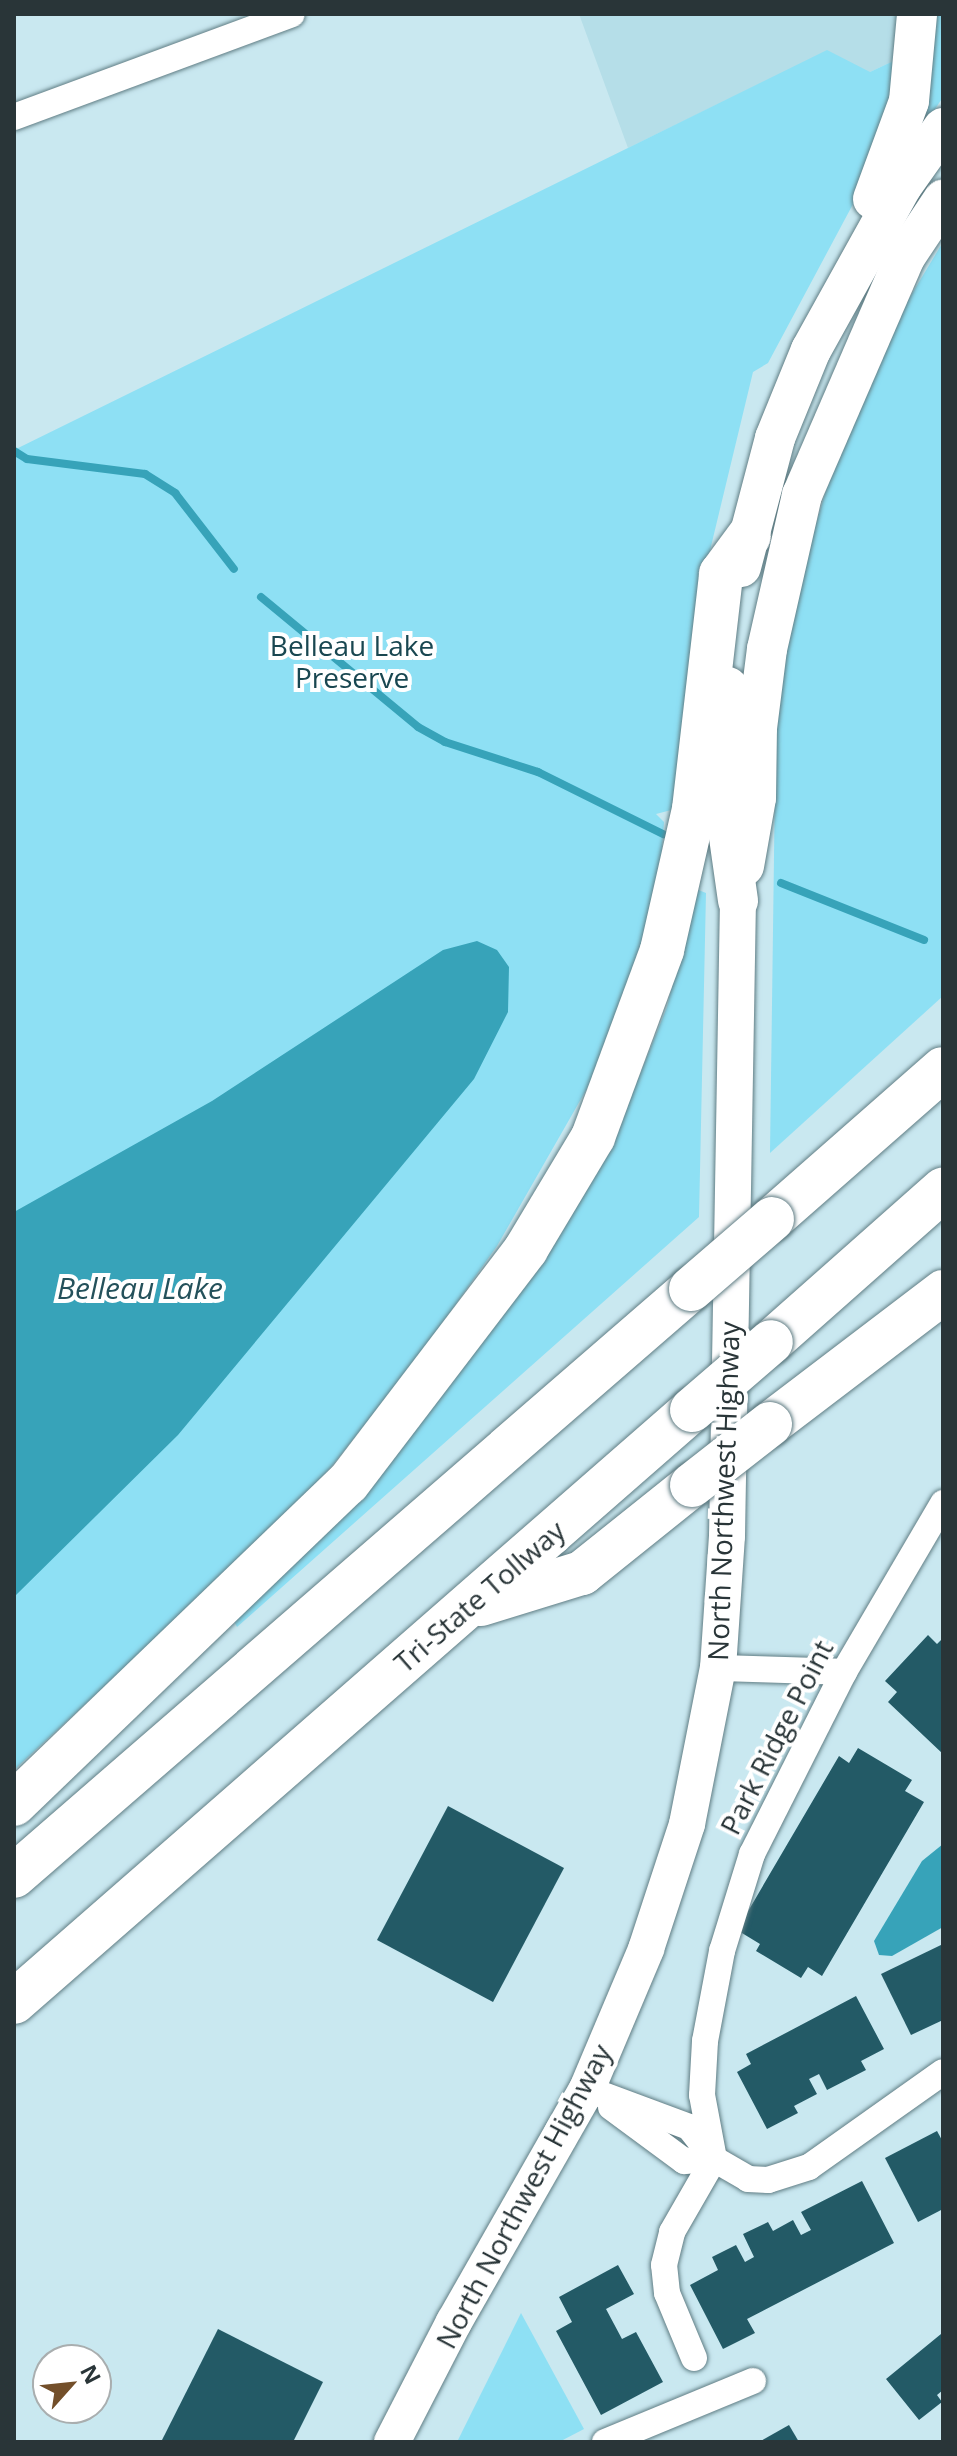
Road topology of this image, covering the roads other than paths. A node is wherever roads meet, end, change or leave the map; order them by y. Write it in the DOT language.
graph roads {
  1 [pos="292,14"];
  2 [pos="917,14"];
  3 [pos="14,117"];
  4 [pos="943,128"];
  5 [pos="943,200"];
  6 [pos="943,217"];
  7 [pos="905,257"];
  8 [pos="811,350"];
  9 [pos="749,536"];
  10 [pos="738,901"];
  11 [pos="943,1069"];
  12 [pos="943,1190"];
  13 [pos="943,1292"];
  14 [pos="943,1503"];
  15 [pos="463,1610"];
  16 [pos="718,1668"];
  17 [pos="844,1672"];
  18 [pos="14,1804"];
  19 [pos="14,1876"];
  20 [pos="14,2002"];
  21 [pos="943,2072"];
  22 [pos="587,2089"];
  23 [pos="714,2159"];
  24 [pos="694,2358"];
  25 [pos="753,2381"];
  26 [pos="392,2442"];
  27 [pos="605,2442"];
  1 -- 3 [label="street"];
  2 -- 8 [label="main road"];
  4 -- 8 [label="main road, North Northwest Highway"];
  5 -- 7 [label="main road, North Northwest Highway"];
  6 -- 7 [label="main road"];
  7 -- 10 [label="main road, North Northwest Highway"];
  8 -- 9 [label="main road, North Northwest Highway"];
  9 -- 10 [label="main road, North Northwest Highway"];
  9 -- 18 [label="highway"];
  10 -- 16 [label="main road, North Northwest Highway"];
  11 -- 19 [label="highway, bridge"];
  12 -- 15 [label="highway, Tri-State Tollway, bridge"];
  13 -- 15 [label="highway, bridge"];
  14 -- 17 [label="street, Park Ridge Point"];
  15 -- 20 [label="highway, Tri-State Tollway"];
  16 -- 17 [label="street"];
  16 -- 22 [label="main road, North Northwest Highway"];
  17 -- 23 [label="street, Park Ridge Point"];
  21 -- 23 [label="street"];
  22 -- 23 [label="street"];
  22 -- 26 [label="main road, North Northwest Highway"];
  23 -- 24 [label="street"];
  25 -- 27 [label="street"];
}
